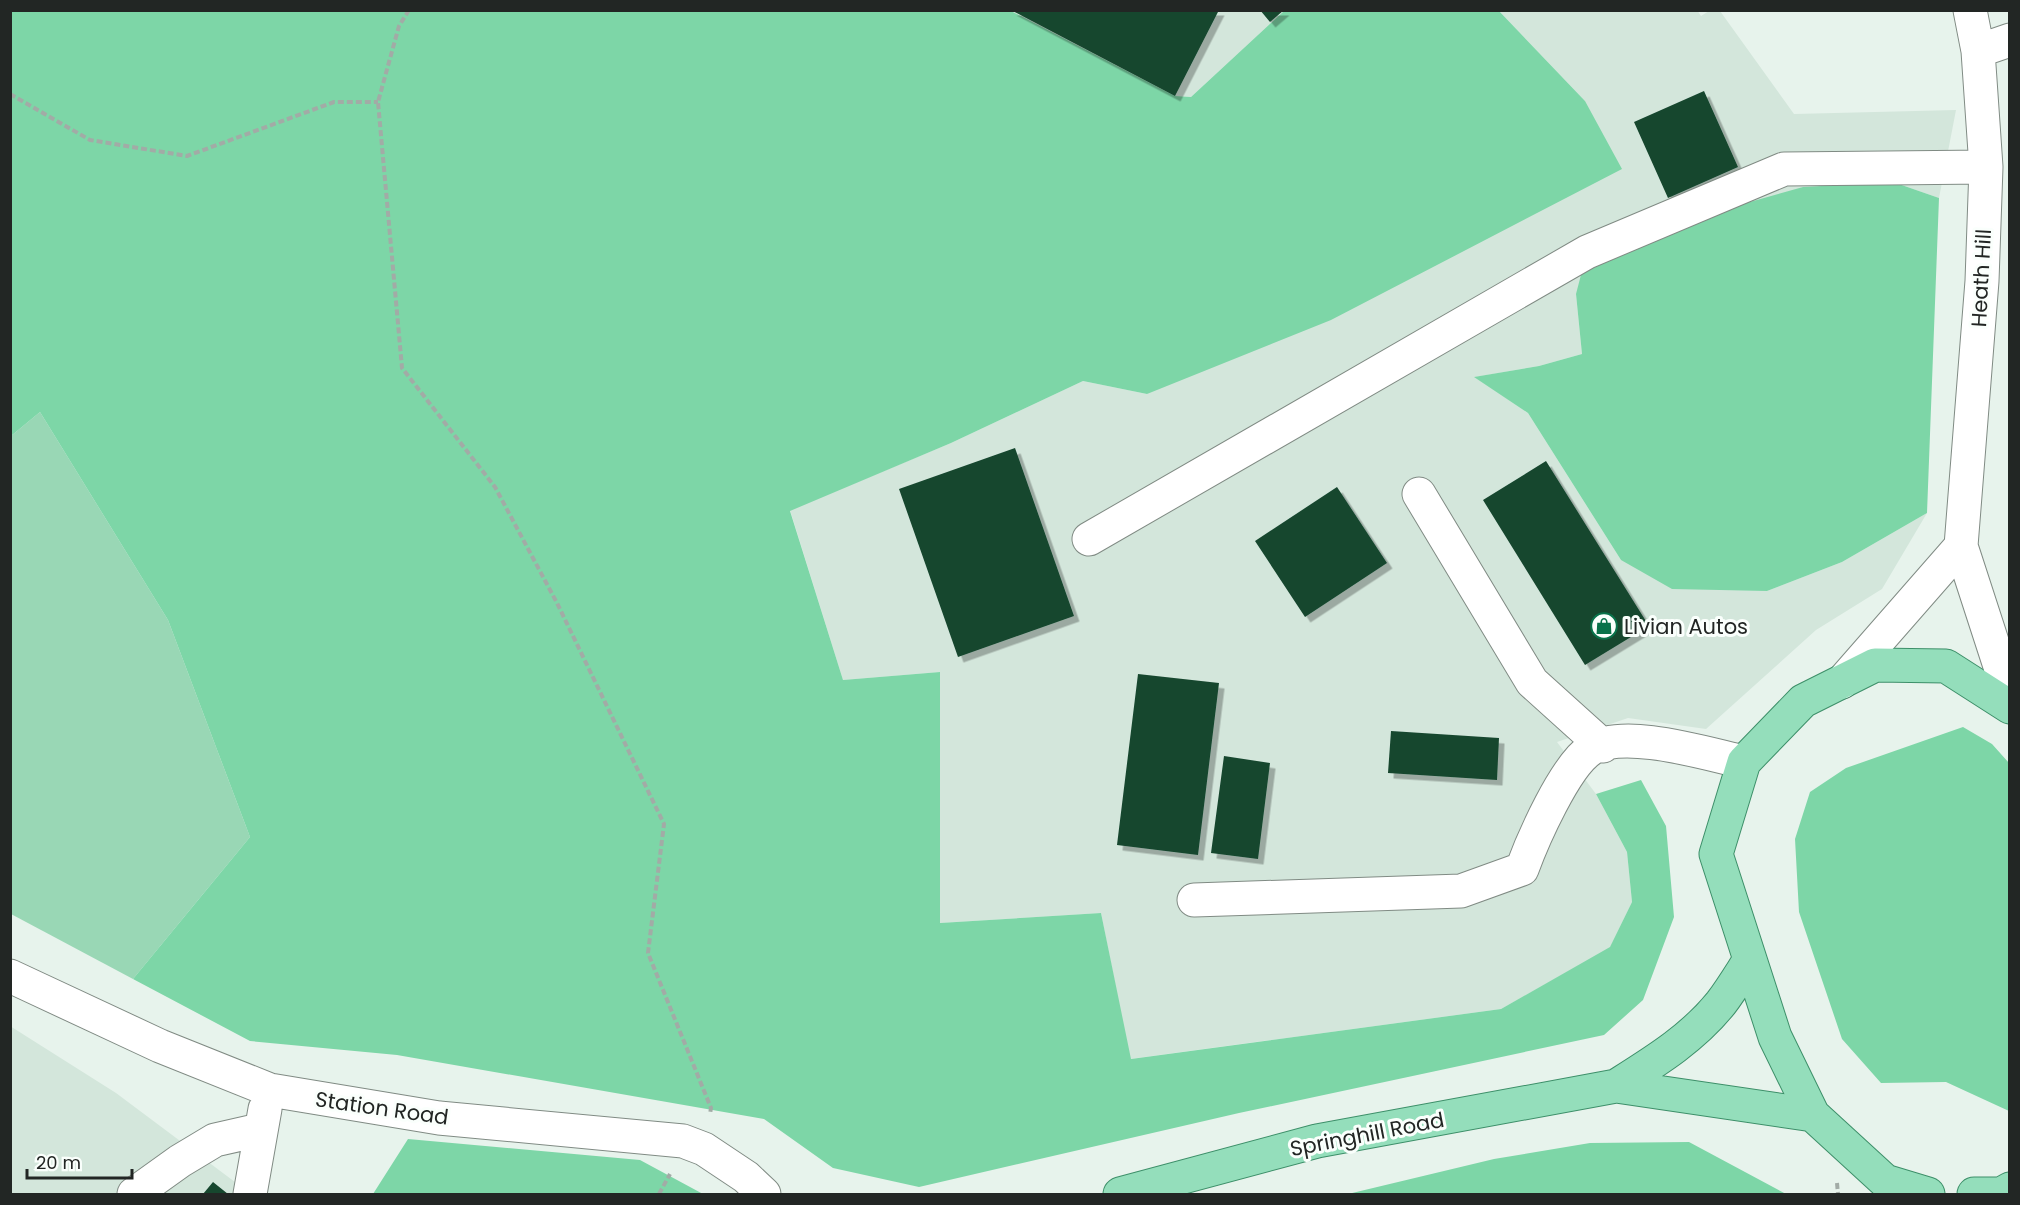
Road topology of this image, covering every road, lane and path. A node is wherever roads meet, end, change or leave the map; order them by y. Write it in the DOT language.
graph roads {
  1 [pos="410,10"];
  2 [pos="1970,10"];
  3 [pos="2010,40"];
  4 [pos="1978,51"];
  5 [pos="10,94"];
  6 [pos="378,102"];
  7 [pos="1986,167"];
  8 [pos="1419,494"];
  9 [pos="1089,538"];
  10 [pos="1961,546"];
  11 [pos="1842,682"];
  12 [pos="2010,697"];
  13 [pos="2010,707"];
  14 [pos="1603,746"];
  15 [pos="1744,762"];
  16 [pos="1194,900"];
  17 [pos="1749,961"];
  18 [pos="10,976"];
  19 [pos="1616,1086"];
  20 [pos="270,1090"];
  21 [pos="1813,1115"];
  22 [pos="710,1118"];
  23 [pos="259,1130"];
  24 [pos="673,1169"];
  25 [pos="1837,1178"];
  26 [pos="1846,1183"];
  27 [pos="2010,1189"];
  28 [pos="134,1194"];
  29 [pos="250,1194"];
  30 [pos="659,1194"];
  31 [pos="762,1194"];
  32 [pos="1120,1194"];
  33 [pos="1928,1194"];
  34 [pos="1974,1194"];
  1 -- 6 [label="path"];
  2 -- 4 [label="street, Heath Hill"];
  3 -- 4 [label="street"];
  4 -- 7 [label="street, Heath Hill"];
  5 -- 6 [label="path"];
  6 -- 22 [label="path"];
  7 -- 9 [label="street"];
  7 -- 10 [label="street, Heath Hill"];
  8 -- 14 [label="street"];
  10 -- 11 [label="street"];
  10 -- 12 [label="street, Heath Hill"];
  11 -- 13 [label="main road"];
  11 -- 15 [label="main road"];
  14 -- 15 [label="street"];
  14 -- 16 [label="street"];
  15 -- 17 [label="main road"];
  17 -- 19 [label="main road, Springhill Road"];
  17 -- 21 [label="main road"];
  18 -- 20 [label="street, Station Road"];
  19 -- 21 [label="main road, Springhill Road"];
  19 -- 32 [label="main road, Springhill Road"];
  20 -- 23 [label="street"];
  20 -- 31 [label="street, Station Road"];
  21 -- 33 [label="main road"];
  23 -- 28 [label="street"];
  23 -- 29 [label="street"];
  24 -- 30 [label="path"];
  25 -- 26 [label="path"];
  27 -- 34 [label="main road"];
}
